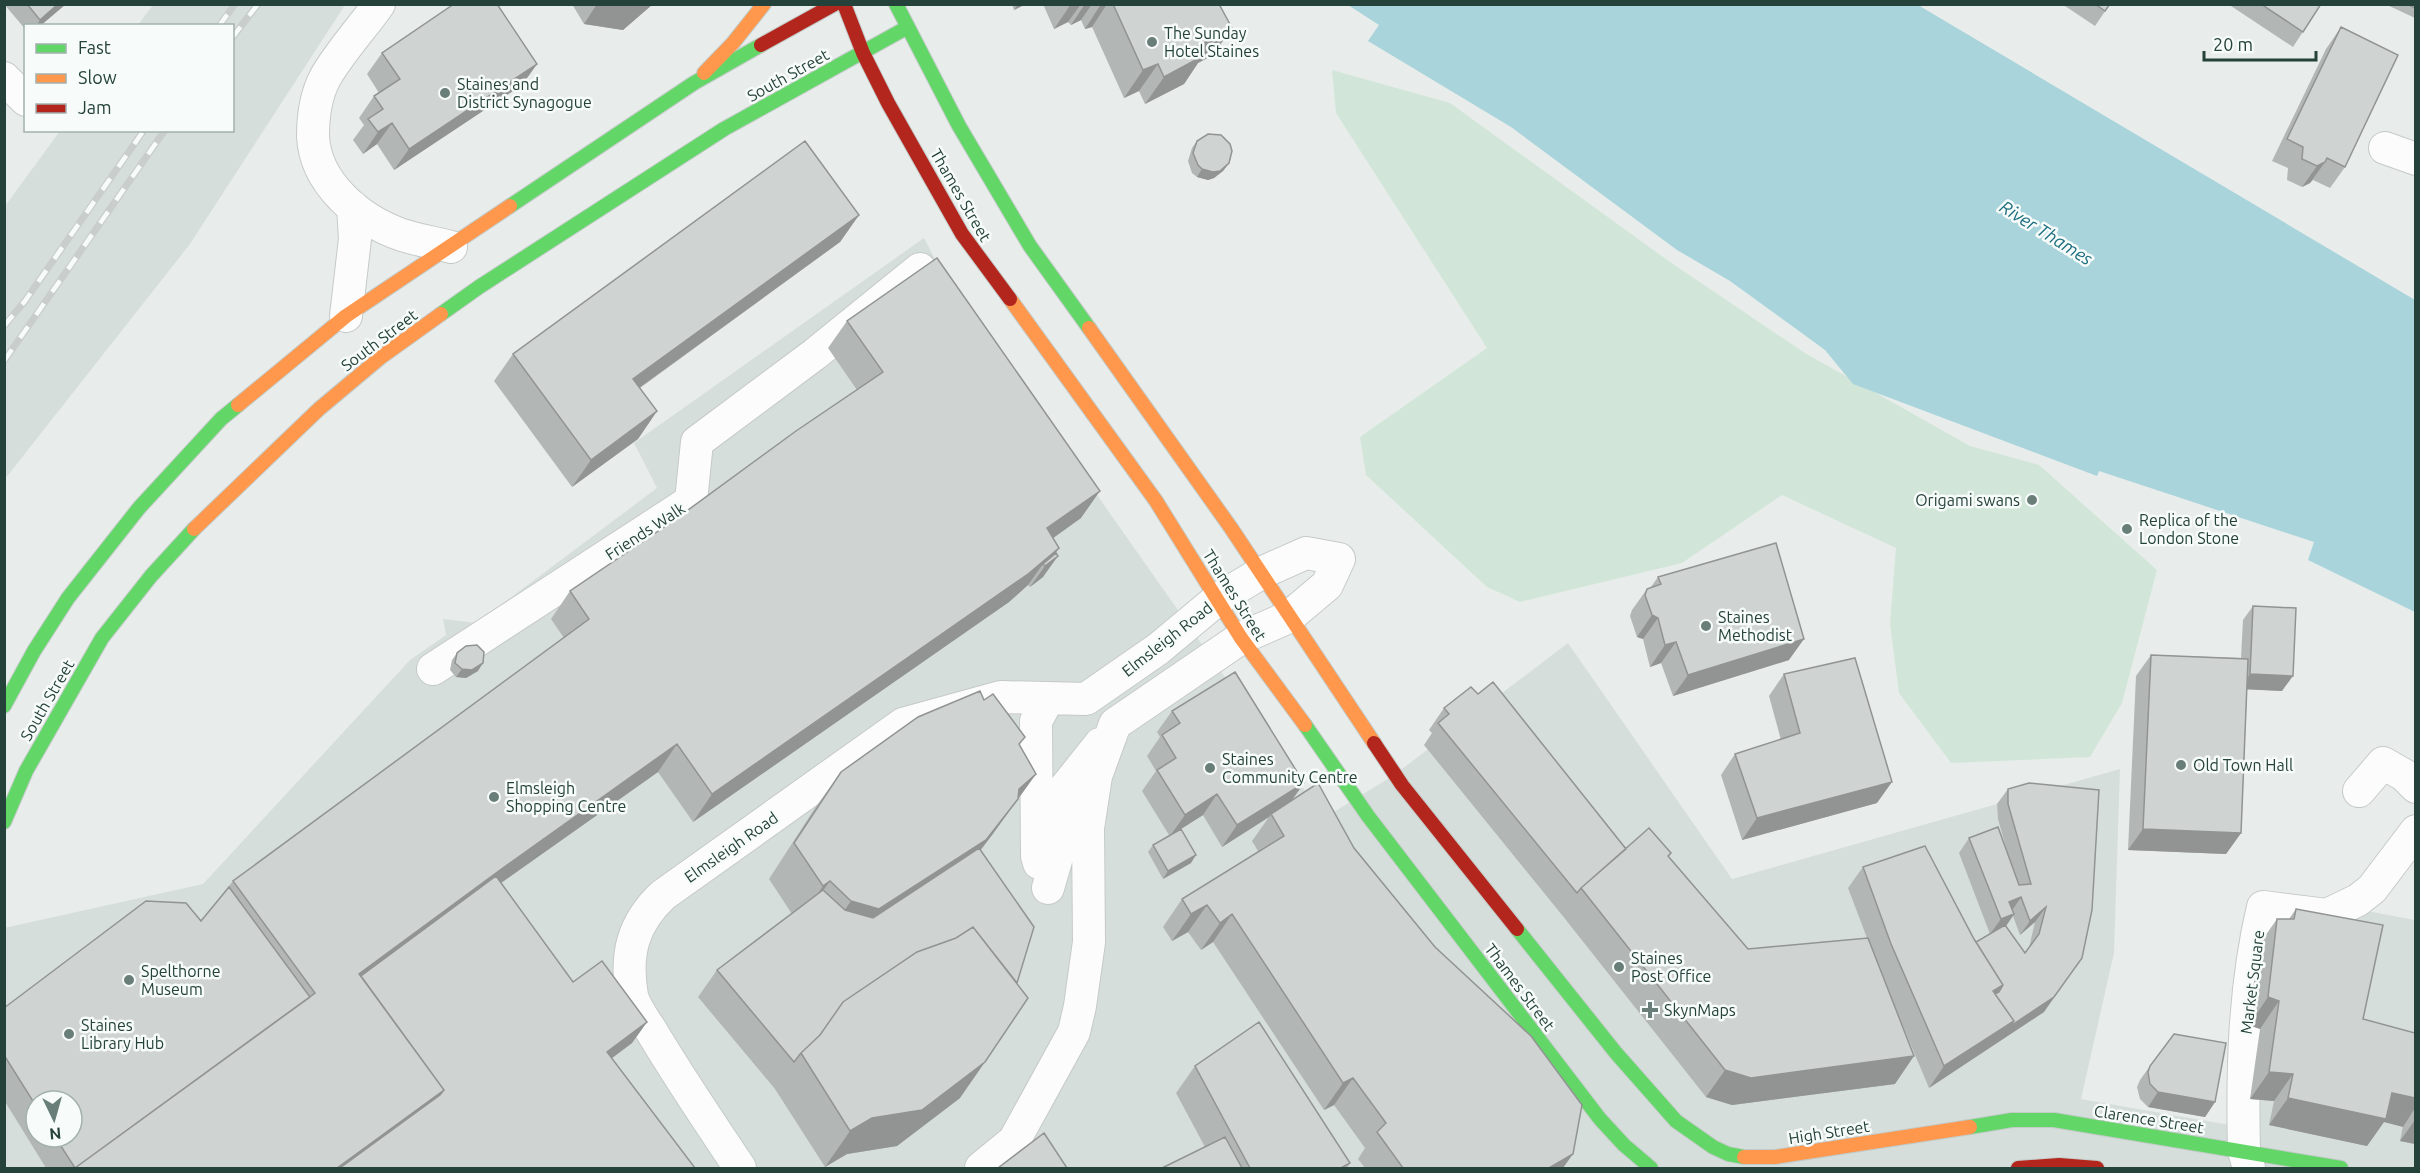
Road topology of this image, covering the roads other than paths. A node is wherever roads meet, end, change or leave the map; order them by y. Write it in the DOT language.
graph roads {
  1 [pos="379,4"];
  2 [pos="764,4"];
  3 [pos="835,4"];
  4 [pos="844,4"];
  5 [pos="896,4"];
  6 [pos="908,27"];
  7 [pos="863,53"];
  8 [pos="4,78"];
  9 [pos="694,83"];
  10 [pos="24,98"];
  11 [pos="2385,148"];
  12 [pos="2415,159"];
  13 [pos="353,207"];
  14 [pos="451,247"];
  15 [pos="920,269"];
  16 [pos="346,316"];
  17 [pos="1261,573"];
  18 [pos="1218,599"];
  19 [pos="1289,617"];
  20 [pos="1240,638"];
  21 [pos="433,669"];
  22 [pos="1047,699"];
  23 [pos="1086,699"];
  24 [pos="4,706"];
  25 [pos="1115,724"];
  26 [pos="2415,787"];
  27 [pos="2359,791"];
  28 [pos="4,822"];
  29 [pos="2414,833"];
  30 [pos="1951,1129"];
  31 [pos="1713,1147"];
  32 [pos="2246,1160"];
  33 [pos="740,1168"];
  34 [pos="981,1168"];
  35 [pos="1651,1168"];
  36 [pos="2018,1168"];
  37 [pos="2097,1168"];
  38 [pos="2341,1168"];
  1 -- 13 [label="street"];
  2 -- 9 [label="main road"];
  3 -- 9 [label="main road, South Street"];
  4 -- 7 [label="main road, Thames Street"];
  5 -- 6 [label="main road, Thames Street"];
  6 -- 7 [label="main road, South Street"];
  6 -- 17 [label="main road, Thames Street"];
  7 -- 18 [label="main road, Thames Street"];
  7 -- 28 [label="main road, South Street"];
  8 -- 10 [label="street"];
  9 -- 14 [label="main road, South Street"];
  11 -- 12 [label="street"];
  13 -- 14 [label="street"];
  13 -- 16 [label="street"];
  14 -- 16 [label="main road, South Street"];
  15 -- 21 [label="street, Friends Walk"];
  16 -- 24 [label="main road, South Street"];
  17 -- 18 [label="street, Elmsleigh Road"];
  17 -- 19 [label="main road, Thames Street"];
  17 -- 19 [label="street, Elmsleigh Road"];
  18 -- 20 [label="main road, Thames Street"];
  18 -- 23 [label="street, Elmsleigh Road"];
  19 -- 20 [label="street"];
  19 -- 31 [label="main road, Thames Street"];
  20 -- 25 [label="street"];
  20 -- 35 [label="main road, Thames Street"];
  22 -- 23 [label="street, Elmsleigh Road"];
  22 -- 25 [label="street"];
  22 -- 33 [label="street, Elmsleigh Road"];
  23 -- 25 [label="street"];
  25 -- 34 [label="street"];
  26 -- 27 [label="street"];
  29 -- 32 [label="street, Market Square"];
  30 -- 31 [label="main road, High Street"];
  30 -- 32 [label="main road, Clarence Street"];
  32 -- 38 [label="main road, Clarence Street"];
  36 -- 37 [label="main road"];
}
